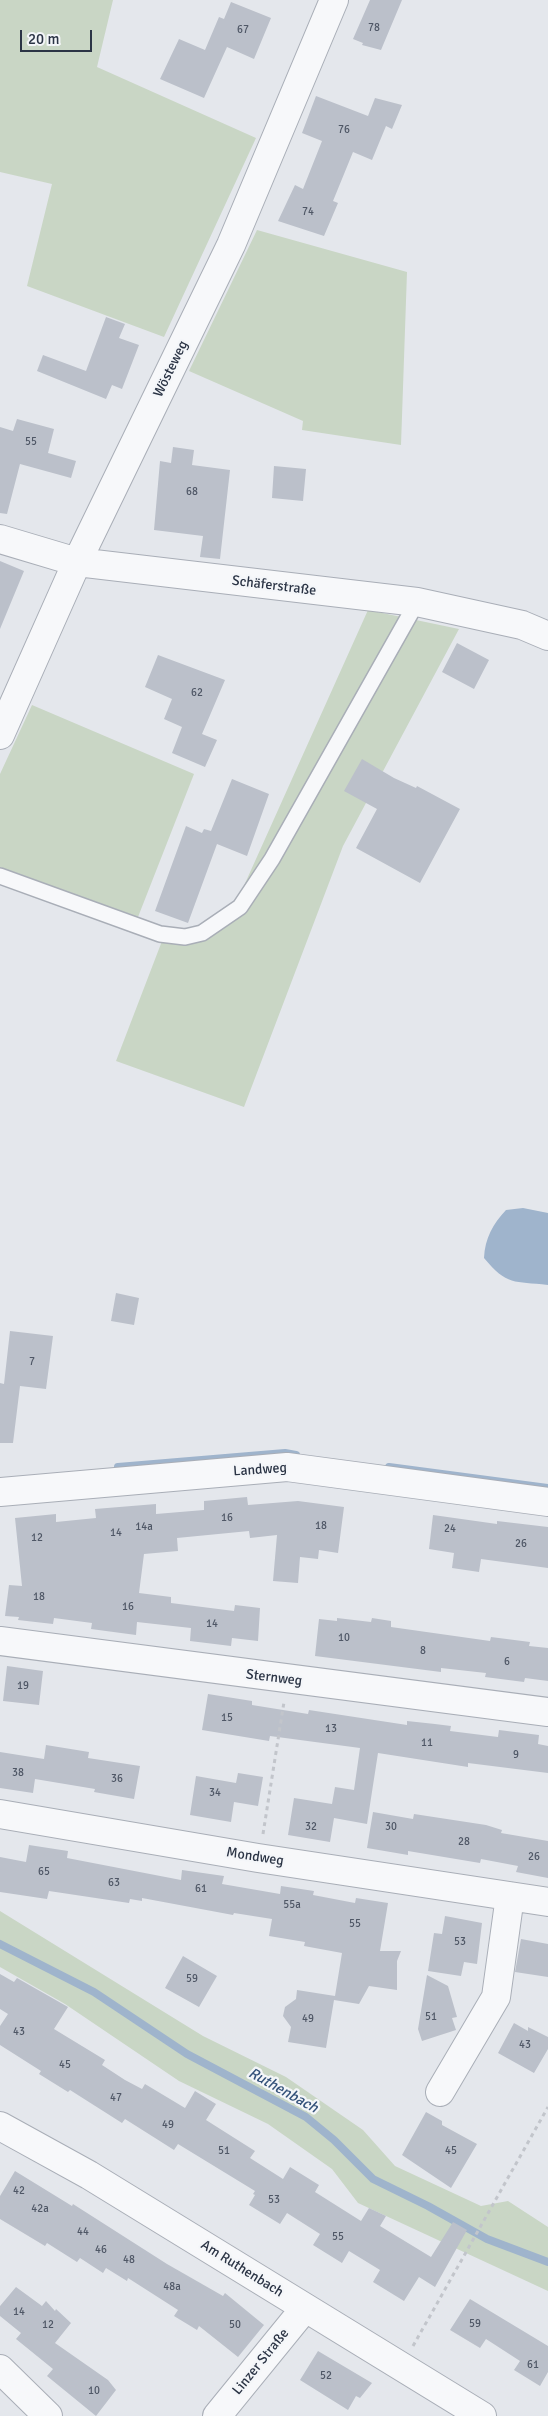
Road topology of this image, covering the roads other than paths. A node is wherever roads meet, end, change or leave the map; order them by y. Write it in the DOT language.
graph roads {
  1 [pos="334,0"];
  2 [pos="0,539"];
  3 [pos="77,562"];
  4 [pos="417,602"];
  5 [pos="548,636"];
  6 [pos="0,735"];
  7 [pos="0,876"];
  8 [pos="0,1492"];
  9 [pos="548,1502"];
  10 [pos="0,1641"];
  11 [pos="548,1712"];
  12 [pos="0,1814"];
  13 [pos="510,1896"];
  14 [pos="548,1902"];
  15 [pos="440,2092"];
  16 [pos="0,2126"];
  17 [pos="305,2308"];
  18 [pos="0,2368"];
  19 [pos="48,2416"];
  20 [pos="217,2416"];
  21 [pos="481,2416"];
  1 -- 3 [label="street, Wösteweg"];
  2 -- 3 [label="street, Schäferstraße"];
  3 -- 4 [label="street, Schäferstraße"];
  3 -- 6 [label="street, Wösteweg"];
  4 -- 5 [label="street, Schäferstraße"];
  4 -- 7 [label="lane"];
  8 -- 9 [label="street, Landweg"];
  10 -- 11 [label="street, Sternweg"];
  12 -- 13 [label="street, Mondweg"];
  13 -- 14 [label="street, Mondweg"];
  13 -- 15 [label="street"];
  16 -- 17 [label="street, Am Ruthenbach"];
  17 -- 20 [label="street, Linzer Straße"];
  17 -- 21 [label="street, Am Ruthenbach"];
  18 -- 19 [label="street"];
}
